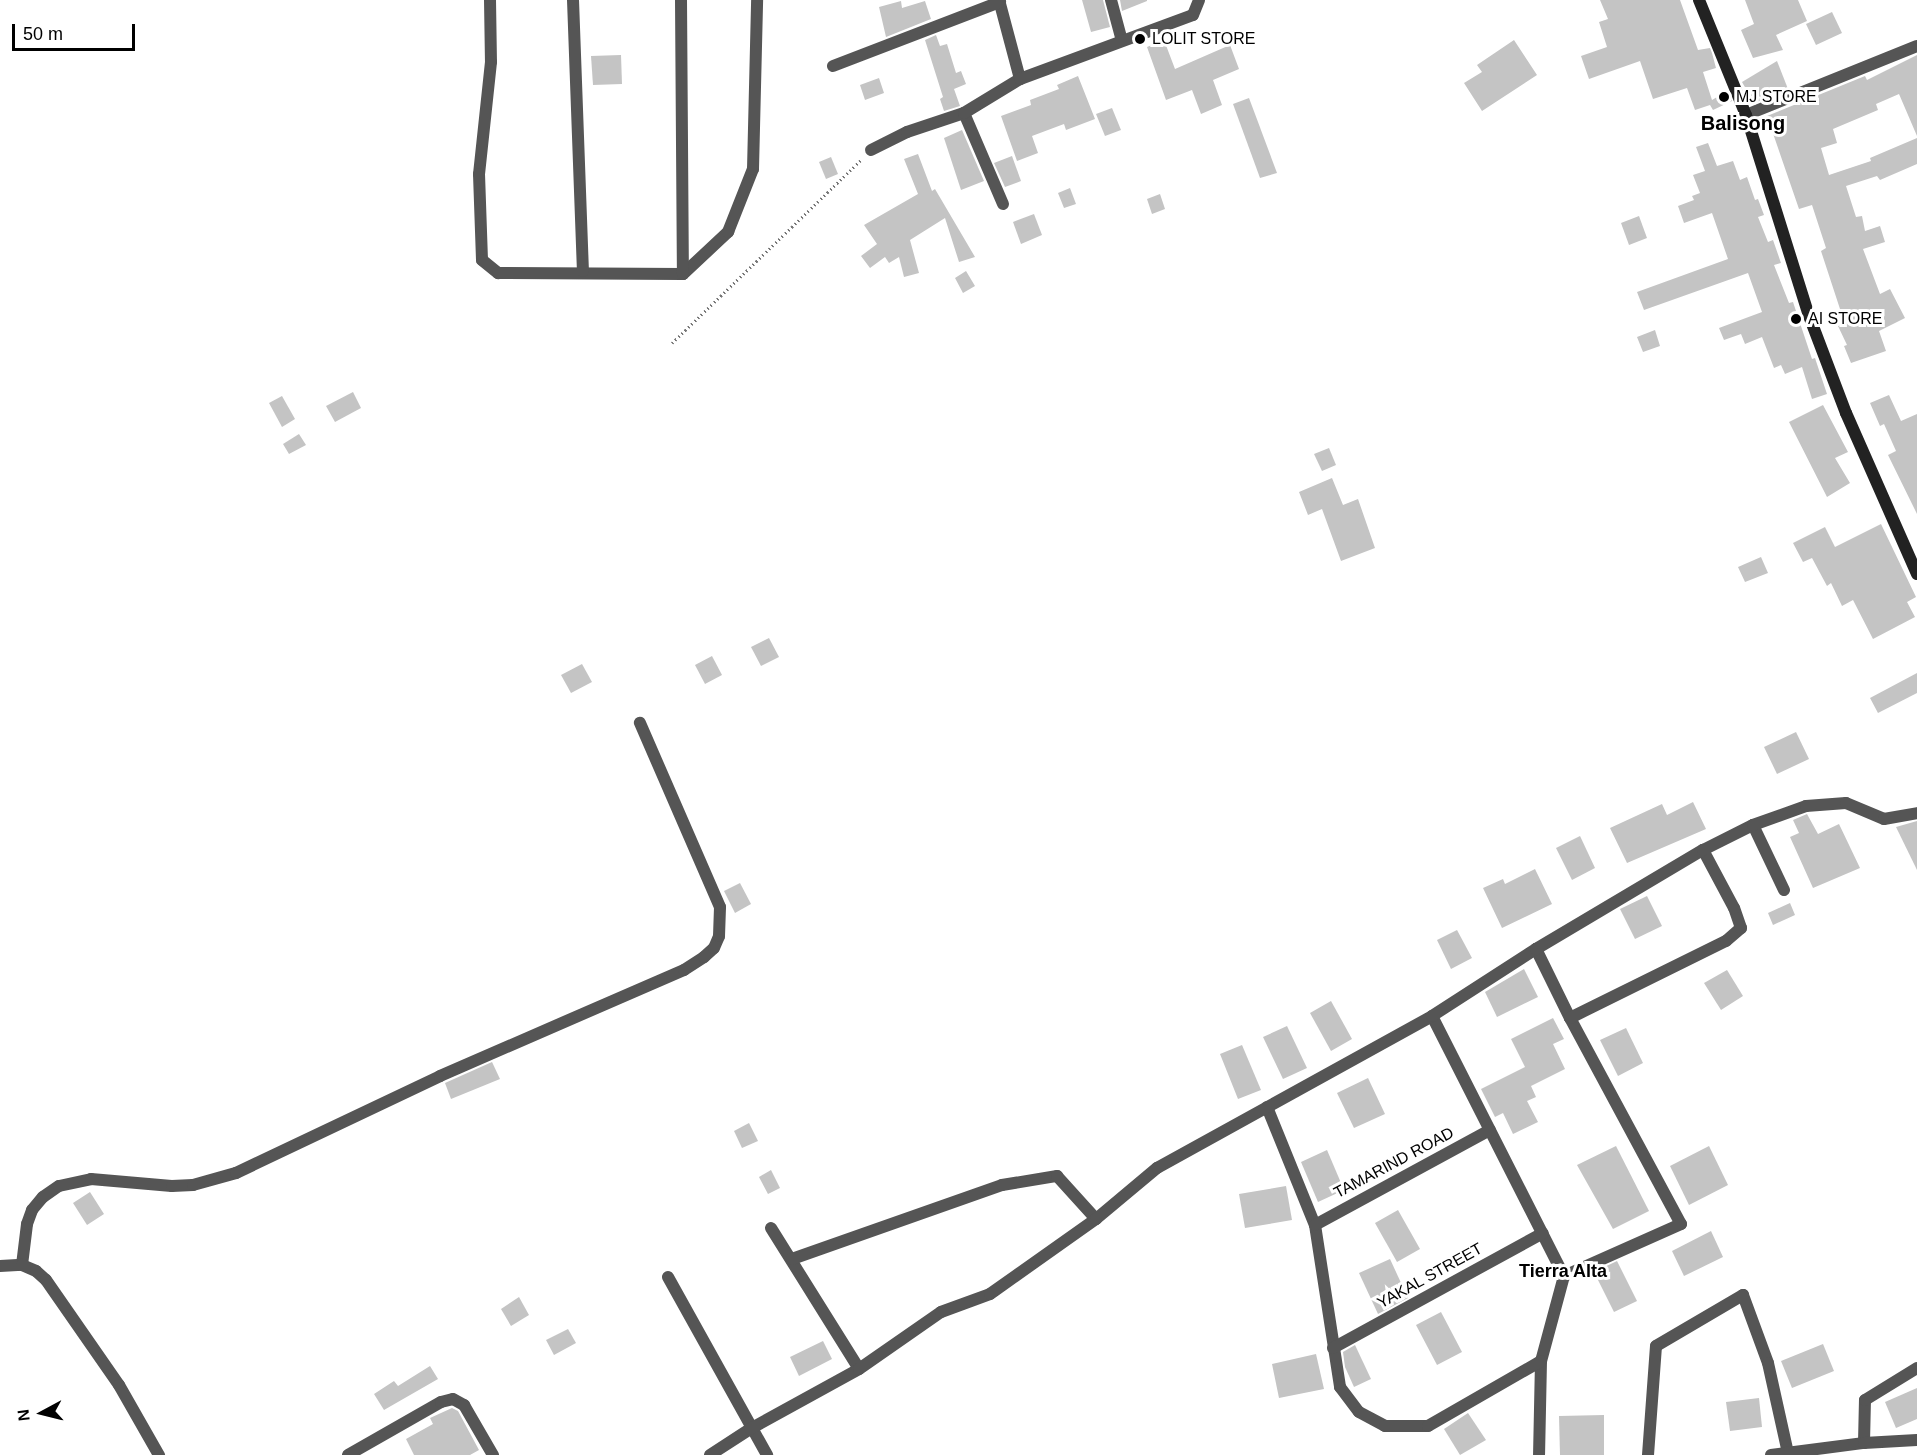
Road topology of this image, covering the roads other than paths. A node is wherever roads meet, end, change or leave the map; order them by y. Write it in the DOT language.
graph roads {
  1 [pos="490,0"];
  2 [pos="573,0"];
  3 [pos="681,0"];
  4 [pos="757,0"];
  5 [pos="1110,0"];
  6 [pos="1199,0"];
  7 [pos="1699,0"];
  8 [pos="1000,1"];
  9 [pos="1122,41"];
  10 [pos="1917,46"];
  11 [pos="833,66"];
  12 [pos="1020,78"];
  13 [pos="964,113"];
  14 [pos="1746,115"];
  15 [pos="871,150"];
  16 [pos="1003,204"];
  17 [pos="583,271"];
  18 [pos="683,274"];
  19 [pos="1917,574"];
  20 [pos="640,723"];
  21 [pos="1917,813"];
  22 [pos="1753,825"];
  23 [pos="1703,850"];
  24 [pos="1784,890"];
  25 [pos="1536,949"];
  26 [pos="1432,1016"];
  27 [pos="1570,1018"];
  28 [pos="1267,1107"];
  29 [pos="1490,1130"];
  30 [pos="1096,1219"];
  31 [pos="1315,1225"];
  32 [pos="771,1228"];
  33 [pos="1543,1233"];
  34 [pos="792,1259"];
  35 [pos="22,1265"];
  36 [pos="0,1266"];
  37 [pos="1564,1276"];
  38 [pos="668,1277"];
  39 [pos="1333,1348"];
  40 [pos="1540,1360"];
  41 [pos="1917,1368"];
  42 [pos="859,1369"];
  43 [pos="750,1429"];
  44 [pos="1917,1440"];
  45 [pos="1864,1443"];
  46 [pos="1788,1453"];
  47 [pos="159,1455"];
  48 [pos="348,1455"];
  49 [pos="492,1455"];
  50 [pos="710,1455"];
  51 [pos="767,1455"];
  52 [pos="1539,1455"];
  53 [pos="1648,1455"];
  54 [pos="1771,1455"];
  1 -- 17 [label="street"];
  2 -- 17 [label="street"];
  3 -- 18 [label="street"];
  4 -- 18 [label="street"];
  5 -- 9 [label="street"];
  6 -- 9 [label="street"];
  7 -- 14 [label="main road"];
  8 -- 11 [label="street"];
  8 -- 12 [label="street"];
  9 -- 12 [label="street"];
  10 -- 14 [label="street"];
  12 -- 13 [label="street"];
  13 -- 15 [label="street"];
  13 -- 16 [label="street"];
  14 -- 19 [label="main road"];
  17 -- 18 [label="street"];
  20 -- 35 [label="street"];
  21 -- 22 [label="street"];
  22 -- 23 [label="street"];
  22 -- 24 [label="street"];
  23 -- 25 [label="street"];
  23 -- 27 [label="street"];
  25 -- 26 [label="street"];
  25 -- 27 [label="street"];
  26 -- 28 [label="street"];
  26 -- 29 [label="street"];
  27 -- 37 [label="street"];
  28 -- 30 [label="street"];
  28 -- 31 [label="street"];
  29 -- 31 [label="street, TAMARIND ROAD"];
  29 -- 33 [label="street"];
  30 -- 34 [label="street"];
  30 -- 42 [label="street"];
  31 -- 39 [label="street"];
  32 -- 34 [label="street"];
  33 -- 37 [label="street"];
  33 -- 39 [label="street, YAKAL STREET"];
  34 -- 42 [label="street"];
  35 -- 36 [label="street"];
  35 -- 47 [label="street"];
  37 -- 40 [label="street"];
  38 -- 43 [label="street"];
  39 -- 40 [label="street"];
  40 -- 52 [label="street"];
  41 -- 45 [label="street"];
  42 -- 43 [label="street"];
  43 -- 50 [label="street"];
  43 -- 51 [label="street"];
  44 -- 45 [label="street"];
  45 -- 46 [label="street"];
  46 -- 53 [label="street"];
  46 -- 54 [label="street"];
  48 -- 49 [label="street"];
}
